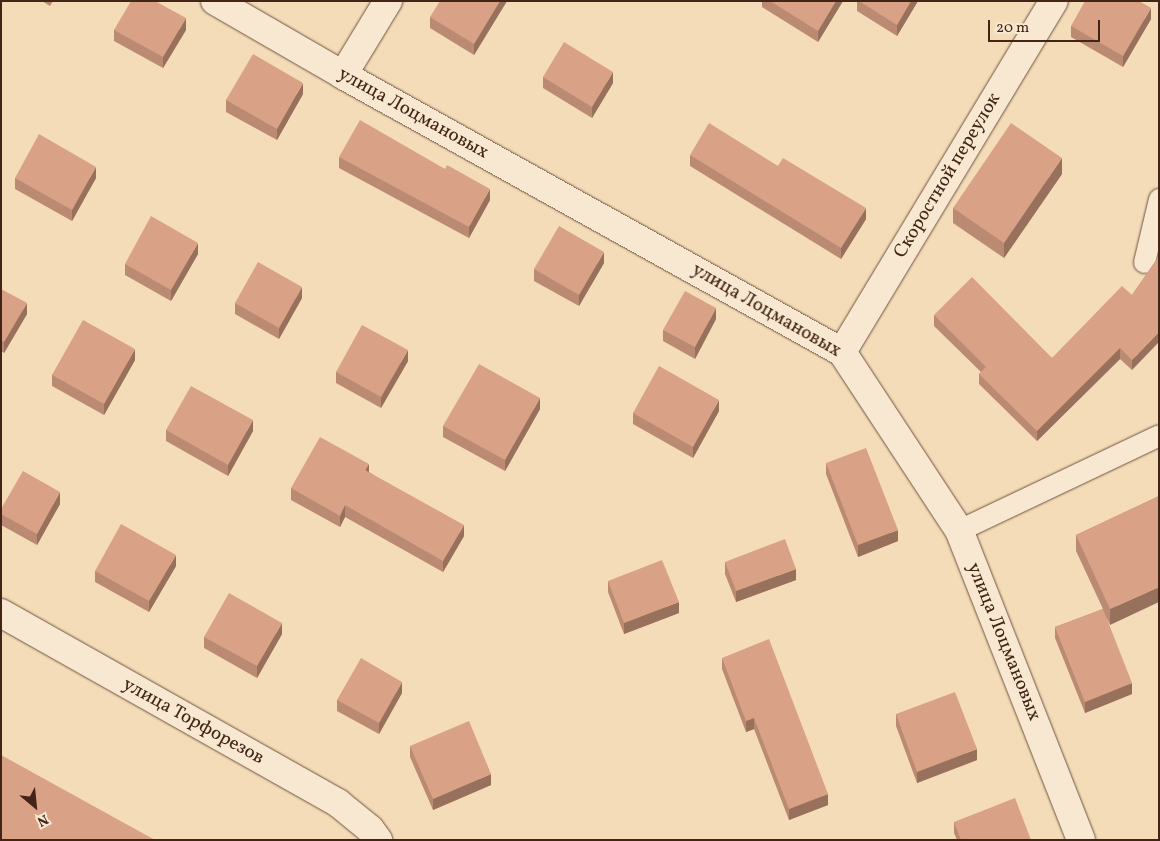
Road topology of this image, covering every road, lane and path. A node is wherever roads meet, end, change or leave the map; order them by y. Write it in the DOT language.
graph roads {
  1 [pos="215,1"];
  2 [pos="388,1"];
  3 [pos="1054,1"];
  4 [pos="343,75"];
  5 [pos="1159,199"];
  6 [pos="1144,262"];
  7 [pos="842,352"];
  8 [pos="1159,435"];
  9 [pos="959,530"];
  10 [pos="1,614"];
  11 [pos="378,840"];
  12 [pos="1081,840"];
  1 -- 4 [label="street, улица Лоцмановых"];
  2 -- 4 [label="street"];
  3 -- 7 [label="street, Скоростной переулок"];
  4 -- 7 [label="street, улица Лоцмановых"];
  5 -- 6 [label="lane"];
  7 -- 9 [label="street, улица Лоцмановых"];
  8 -- 9 [label="lane"];
  9 -- 12 [label="street, улица Лоцмановых"];
  10 -- 11 [label="street, улица Торфорезов"];
}
